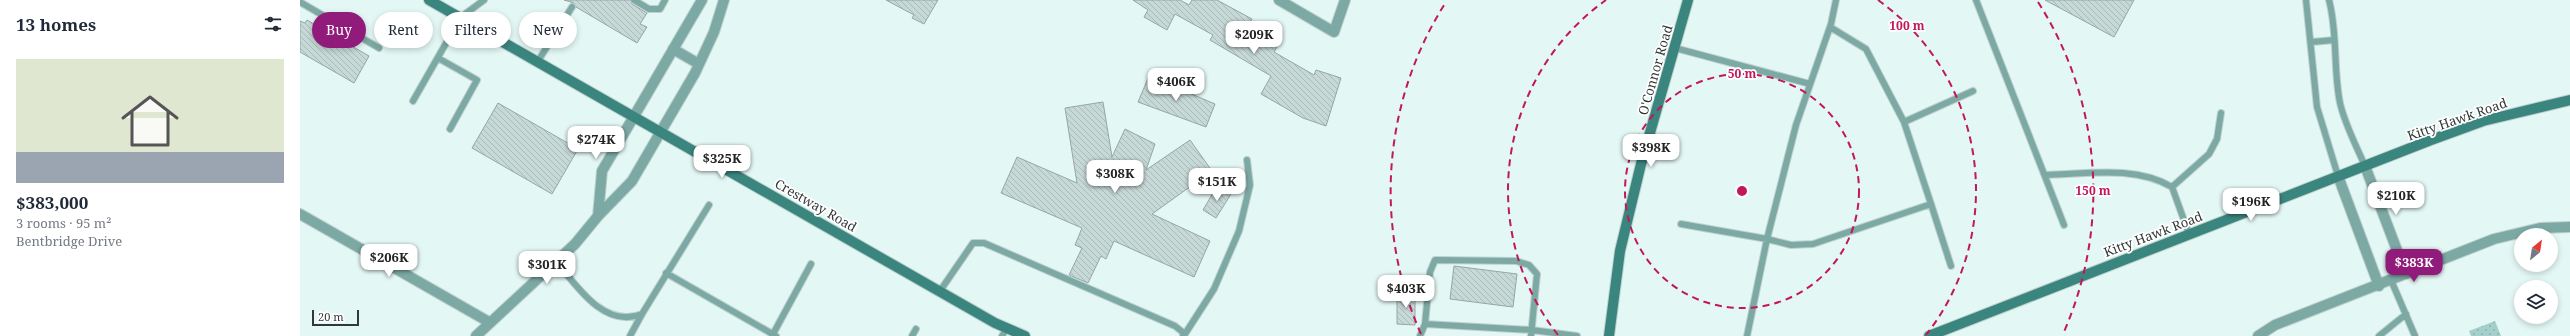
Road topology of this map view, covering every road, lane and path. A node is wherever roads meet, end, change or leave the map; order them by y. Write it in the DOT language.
graph roads {
  1 [pos="429,0"];
  2 [pos="484,0"];
  3 [pos="634,0"];
  4 [pos="665,0"];
  5 [pos="702,0"];
  6 [pos="724,0"];
  7 [pos="1279,0"];
  8 [pos="1345,0"];
  9 [pos="1688,0"];
  10 [pos="1836,0"];
  11 [pos="1976,0"];
  12 [pos="2306,0"];
  13 [pos="2329,0"];
  14 [pos="300,2"];
  15 [pos="572,7"];
  16 [pos="452,12"];
  17 [pos="468,12"];
  18 [pos="1830,27"];
  19 [pos="2334,40"];
  20 [pos="2312,42"];
  21 [pos="374,45"];
  22 [pos="511,46"];
  23 [pos="444,48"];
  24 [pos="1675,48"];
  25 [pos="673,49"];
  26 [pos="438,58"];
  27 [pos="538,61"];
  28 [pos="699,64"];
  29 [pos="1810,84"];
  30 [pos="1973,91"];
  31 [pos="2570,100"];
  32 [pos="413,101"];
  33 [pos="2221,113"];
  34 [pos="634,116"];
  35 [pos="1904,122"];
  36 [pos="450,129"];
  37 [pos="662,132"];
  38 [pos="1247,160"];
  39 [pos="2365,166"];
  40 [pos="2045,175"];
  41 [pos="2338,176"];
  42 [pos="2172,187"];
  43 [pos="1931,204"];
  44 [pos="708,205"];
  45 [pos="300,214"];
  46 [pos="598,216"];
  47 [pos="1681,224"];
  48 [pos="2064,225"];
  49 [pos="2570,227"];
  50 [pos="2189,234"];
  51 [pos="1767,239"];
  52 [pos="557,262"];
  53 [pos="811,264"];
  54 [pos="1951,266"];
  55 [pos="666,273"];
  56 [pos="2406,274"];
  57 [pos="2392,280"];
  58 [pos="2379,286"];
  59 [pos="940,291"];
  60 [pos="642,314"];
  61 [pos="2406,314"];
  62 [pos="489,322"];
  63 [pos="1425,324"];
  64 [pos="916,329"];
  65 [pos="1004,332"];
  66 [pos="1532,333"];
  67 [pos="774,335"];
  68 [pos="1184,335"];
  69 [pos="476,336"];
  70 [pos="630,336"];
  71 [pos="912,336"];
  72 [pos="1025,336"];
  73 [pos="1420,336"];
  74 [pos="1578,336"];
  75 [pos="1609,336"];
  76 [pos="1747,336"];
  77 [pos="1929,336"];
  78 [pos="2258,336"];
  79 [pos="2379,336"];
  80 [pos="2415,336"];
  1 -- 16 [label="main road, Crestway Road"];
  2 -- 17 [label="lane"];
  3 -- 4 [label="lane"];
  5 -- 25 [label="street"];
  6 -- 28 [label="street"];
  7 -- 8 [label="street"];
  9 -- 24 [label="main road, O'Connor Road"];
  10 -- 18 [label="lane"];
  11 -- 40 [label="lane"];
  12 -- 20 [label="lane"];
  13 -- 19 [label="lane"];
  14 -- 21 [label="lane"];
  15 -- 27 [label="lane"];
  18 -- 29 [label="lane"];
  18 -- 35 [label="lane"];
  19 -- 20 [label="lane"];
  19 -- 39 [label="lane"];
  20 -- 41 [label="lane"];
  22 -- 27 [label="main road, Crestway Road"];
  23 -- 26 [label="lane"];
  24 -- 29 [label="lane"];
  24 -- 75 [label="main road, O'Connor Road"];
  25 -- 28 [label="street"];
  25 -- 34 [label="street"];
  26 -- 32 [label="lane"];
  26 -- 36 [label="lane"];
  27 -- 34 [label="main road, Crestway Road"];
  28 -- 37 [label="street"];
  29 -- 51 [label="lane"];
  30 -- 35 [label="lane"];
  31 -- 39 [label="main road, Kitty Hawk Road"];
  33 -- 42 [label="lane"];
  34 -- 37 [label="main road, Crestway Road"];
  34 -- 46 [label="street"];
  35 -- 43 [label="lane"];
  37 -- 46 [label="street"];
  37 -- 59 [label="main road, Crestway Road"];
  38 -- 68 [label="lane"];
  39 -- 41 [label="main road, Kitty Hawk Road"];
  39 -- 56 [label="street"];
  40 -- 42 [label="lane"];
  40 -- 48 [label="lane"];
  41 -- 50 [label="main road, Kitty Hawk Road"];
  41 -- 58 [label="street"];
  42 -- 50 [label="lane"];
  43 -- 51 [label="lane"];
  43 -- 54 [label="lane"];
  44 -- 55 [label="lane"];
  45 -- 62 [label="street"];
  46 -- 52 [label="street"];
  47 -- 51 [label="lane"];
  49 -- 56 [label="street"];
  50 -- 77 [label="main road, Kitty Hawk Road"];
  51 -- 76 [label="lane"];
  52 -- 60 [label="lane"];
  52 -- 62 [label="street"];
  53 -- 67 [label="lane"];
  55 -- 60 [label="lane"];
  55 -- 67 [label="lane"];
  56 -- 57 [label="street"];
  57 -- 58 [label="street"];
  57 -- 61 [label="lane"];
  58 -- 78 [label="street"];
  59 -- 65 [label="main road, Crestway Road"];
  59 -- 68 [label="lane"];
  60 -- 70 [label="lane"];
  61 -- 79 [label="lane"];
  61 -- 80 [label="lane"];
  62 -- 69 [label="street"];
  63 -- 66 [label="lane"];
  63 -- 66 [label="lane"];
  63 -- 73 [label="lane"];
  64 -- 71 [label="lane"];
  65 -- 72 [label="main road, Crestway Road"];
  66 -- 74 [label="lane"];
}
